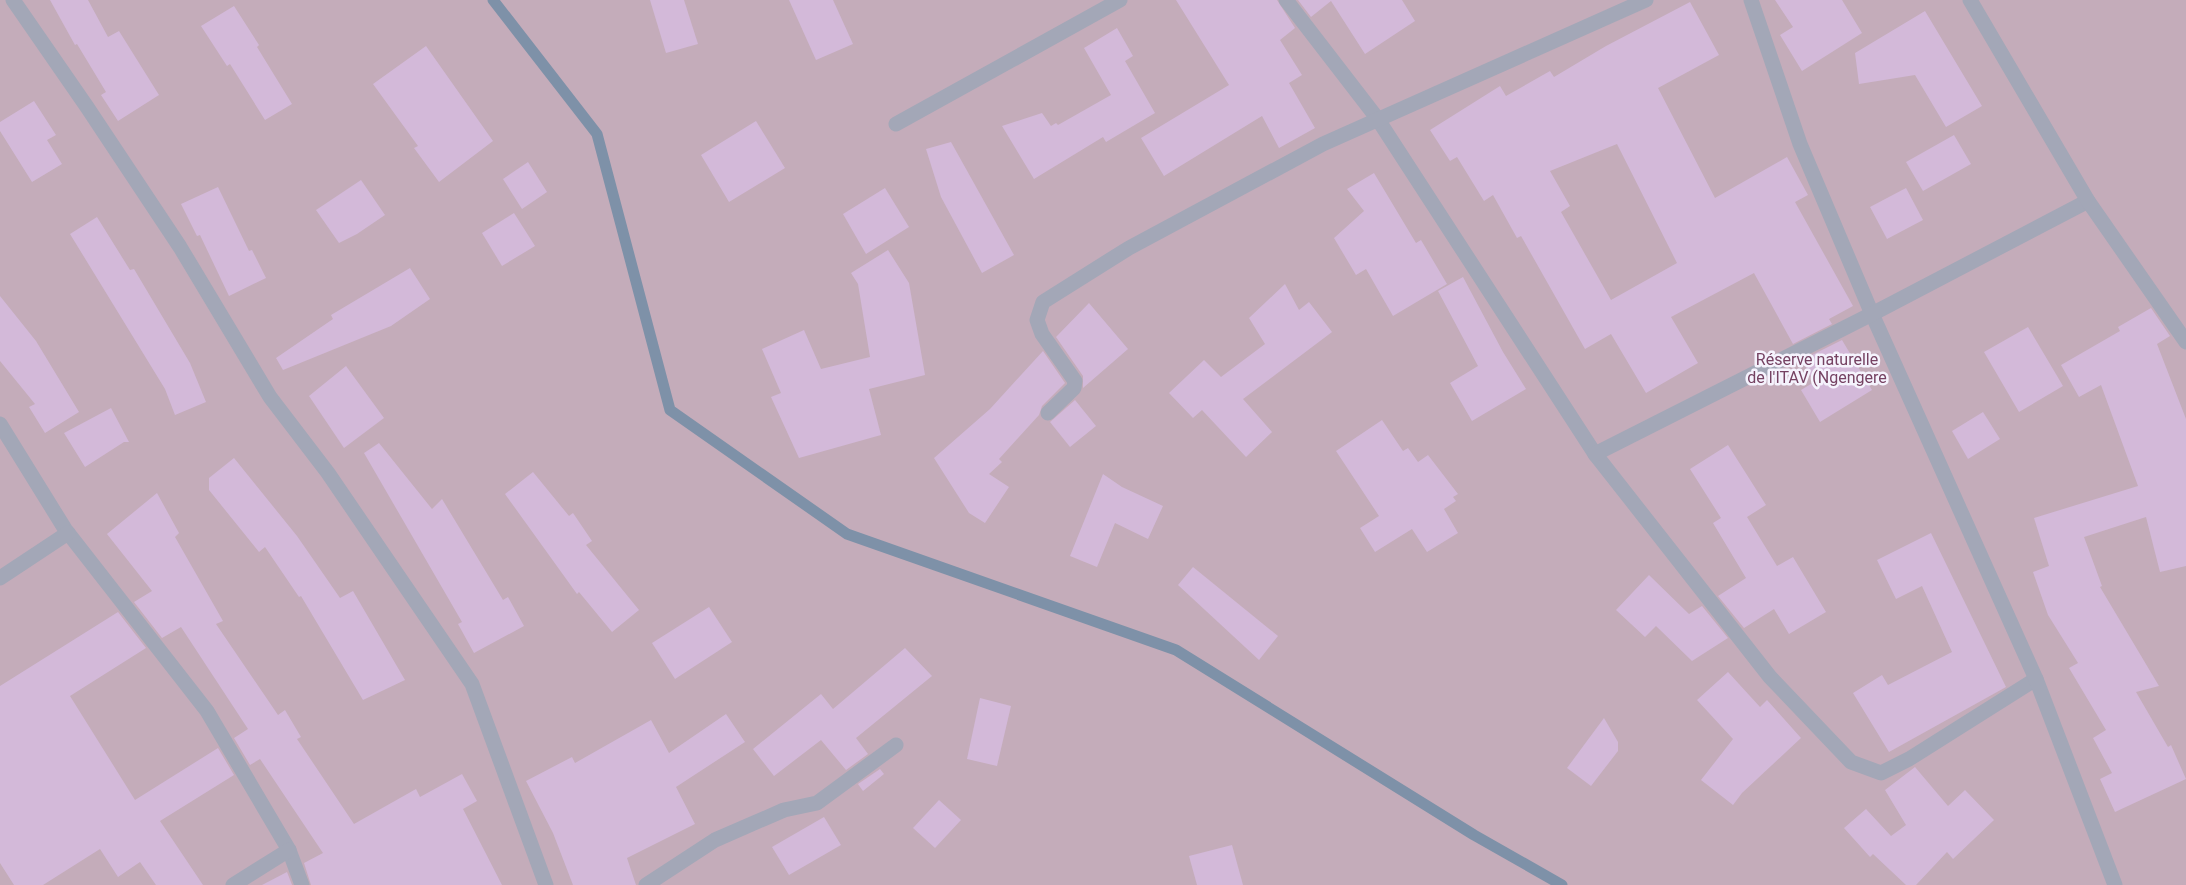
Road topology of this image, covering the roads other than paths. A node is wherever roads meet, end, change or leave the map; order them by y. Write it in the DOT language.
graph roads {
  1 [pos="13,0"];
  2 [pos="1120,0"];
  3 [pos="1286,0"];
  4 [pos="1646,0"];
  5 [pos="1750,0"];
  6 [pos="1970,0"];
  7 [pos="1377,118"];
  8 [pos="896,124"];
  9 [pos="2088,201"];
  10 [pos="1872,314"];
  11 [pos="2186,342"];
  12 [pos="1048,413"];
  13 [pos="0,424"];
  14 [pos="1595,454"];
  15 [pos="68,533"];
  16 [pos="0,578"];
  17 [pos="2036,679"];
  18 [pos="896,745"];
  19 [pos="289,850"];
  20 [pos="233,885"];
  21 [pos="302,885"];
  22 [pos="546,885"];
  23 [pos="646,885"];
  24 [pos="2115,885"];
  1 -- 22 [label="street"];
  2 -- 8 [label="street"];
  3 -- 7 [label="street"];
  4 -- 7 [label="street"];
  5 -- 10 [label="street"];
  6 -- 9 [label="street"];
  7 -- 12 [label="street"];
  7 -- 14 [label="street"];
  9 -- 10 [label="street"];
  9 -- 11 [label="street"];
  10 -- 14 [label="street"];
  10 -- 17 [label="street"];
  13 -- 15 [label="street"];
  14 -- 17 [label="street"];
  15 -- 16 [label="street"];
  15 -- 19 [label="street"];
  17 -- 24 [label="street"];
  18 -- 23 [label="street"];
  19 -- 20 [label="street"];
  19 -- 21 [label="street"];
}
